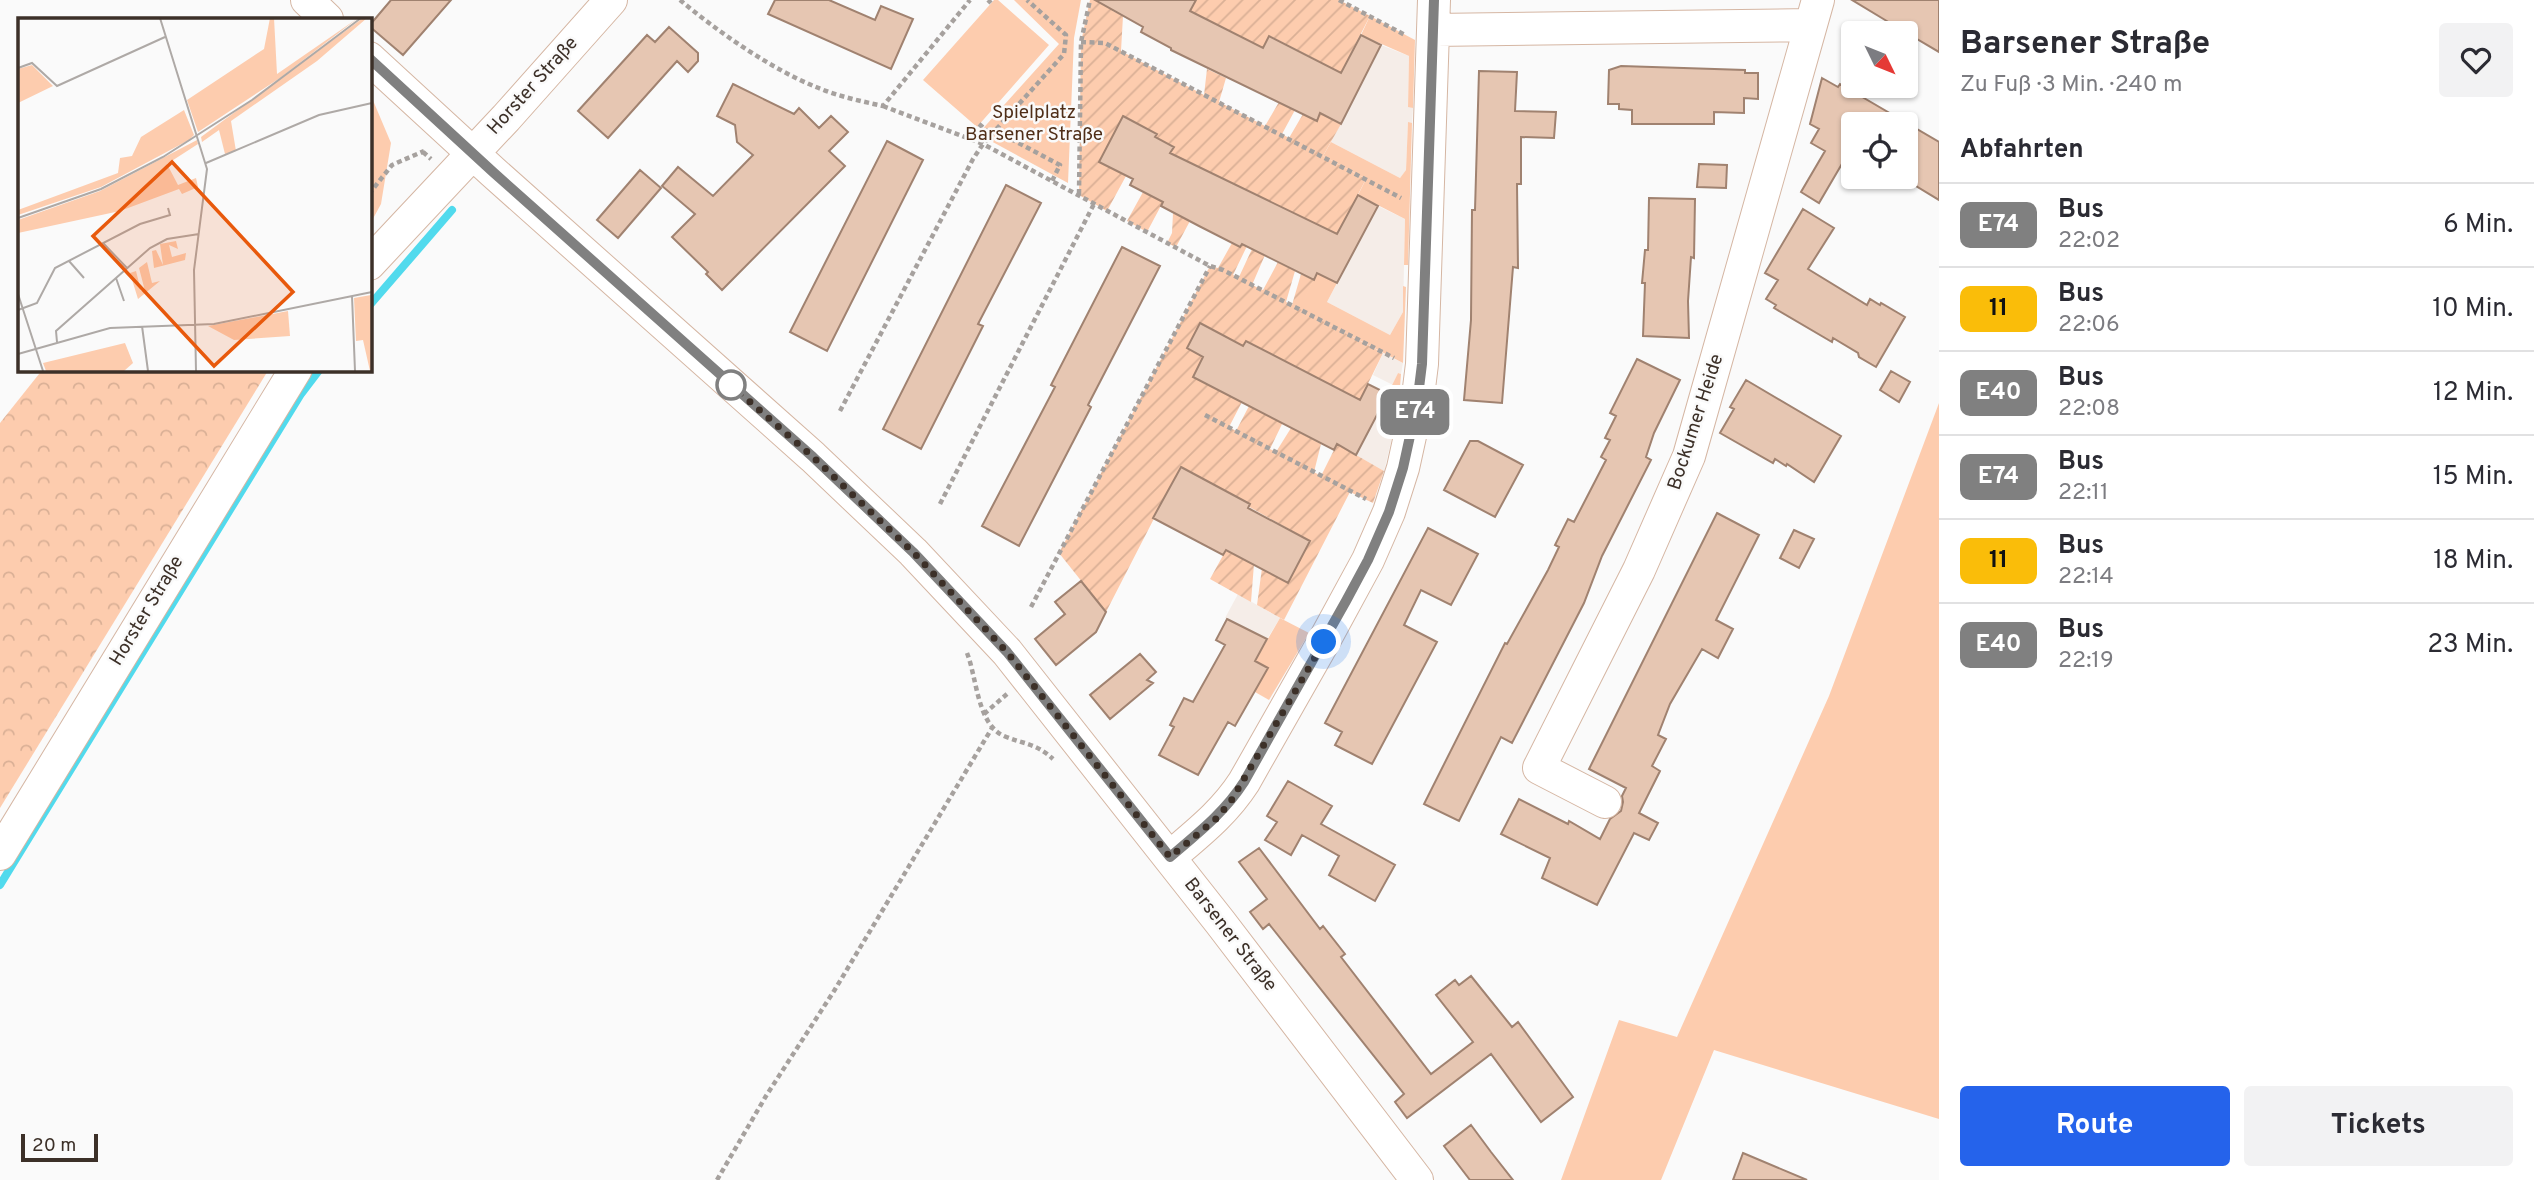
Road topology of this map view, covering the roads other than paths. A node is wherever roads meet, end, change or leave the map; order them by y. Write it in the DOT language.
graph roads {
  1 [pos="307,0"];
  2 [pos="611,0"];
  3 [pos="1814,13"];
  4 [pos="326,18"];
  5 [pos="1433,23"];
  6 [pos="371,60"];
  7 [pos="473,152"];
  8 [pos="371,262"];
  9 [pos="295,371"];
  10 [pos="1605,802"];
  11 [pos="0,854"];
  12 [pos="1170,857"];
  13 [pos="1417,1180"];
  1 -- 4 [label="street"];
  2 -- 7 [label="street, Horster Straße"];
  3 -- 5 [label="street, Bockumer Heide"];
  3 -- 10 [label="street, Bockumer Heide"];
  5 -- 12 [label="street"];
  6 -- 7 [label="street, Barsener Straße"];
  7 -- 8 [label="street, Horster Straße"];
  7 -- 12 [label="street, Barsener Straße"];
  9 -- 11 [label="street, Horster Straße"];
  12 -- 13 [label="street, Barsener Straße"];
}
